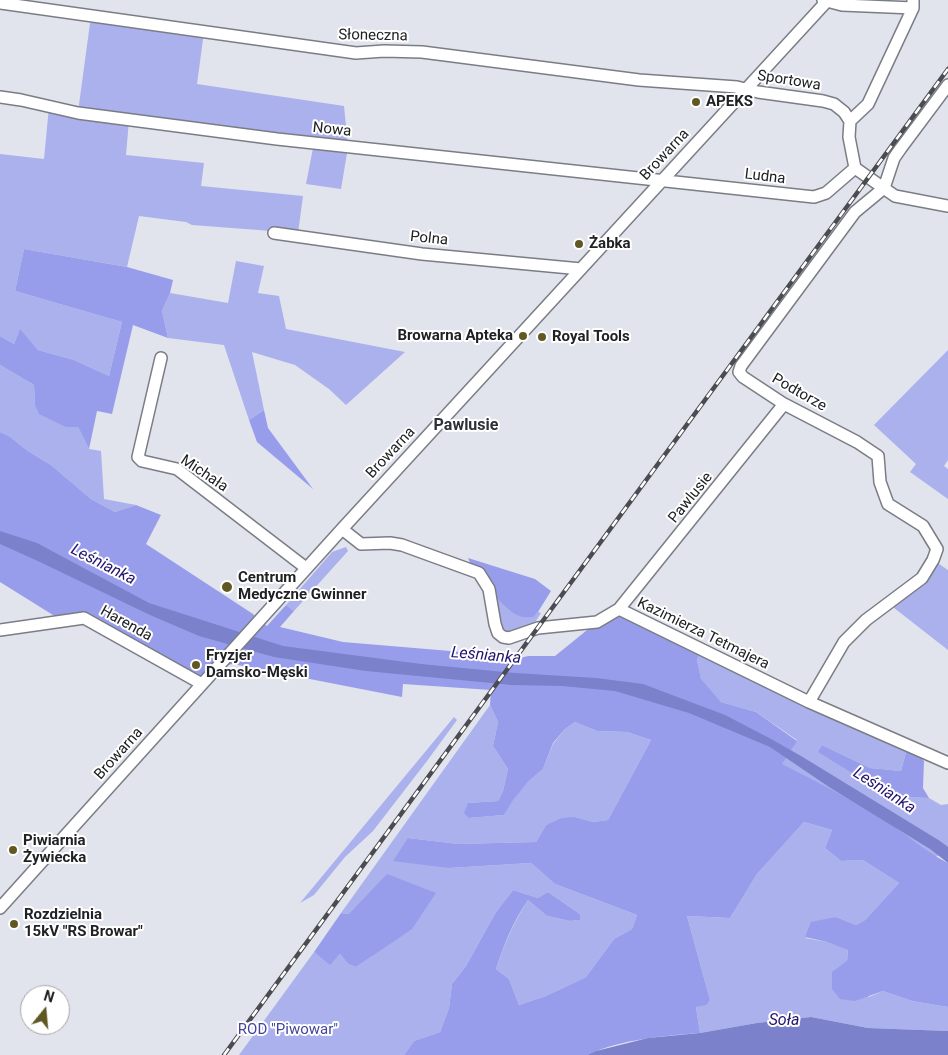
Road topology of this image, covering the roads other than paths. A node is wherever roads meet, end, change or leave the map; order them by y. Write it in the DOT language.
graph roads {
  1 [pos="826,0"];
  2 [pos="0,3"];
  3 [pos="913,4"];
  4 [pos="948,85"];
  5 [pos="745,90"];
  6 [pos="0,97"];
  7 [pos="936,99"];
  8 [pos="948,100"];
  9 [pos="850,121"];
  10 [pos="854,168"];
  11 [pos="662,180"];
  12 [pos="884,188"];
  13 [pos="948,206"];
  14 [pos="274,233"];
  15 [pos="581,268"];
  16 [pos="161,358"];
  17 [pos="784,404"];
  18 [pos="342,529"];
  19 [pos="306,568"];
  20 [pos="619,609"];
  21 [pos="0,630"];
  22 [pos="202,684"];
  23 [pos="809,702"];
  24 [pos="948,763"];
  25 [pos="0,908"];
  1 -- 3 [label="street"];
  1 -- 5 [label="street, Browarna"];
  2 -- 5 [label="street, Słoneczna"];
  3 -- 9 [label="street"];
  4 -- 7 [label="street"];
  5 -- 9 [label="street, Sportowa"];
  5 -- 11 [label="street, Browarna"];
  6 -- 11 [label="street, Nowa"];
  7 -- 8 [label="street"];
  7 -- 12 [label="street"];
  9 -- 10 [label="street"];
  10 -- 11 [label="street, Ludna"];
  10 -- 12 [label="street"];
  11 -- 15 [label="street, Browarna"];
  12 -- 13 [label="street"];
  12 -- 17 [label="street, Podtorze"];
  14 -- 15 [label="street, Polna"];
  15 -- 18 [label="street, Browarna"];
  16 -- 19 [label="street, Michała"];
  17 -- 20 [label="street, Pawlusie"];
  17 -- 23 [label="street, Podtorze"];
  18 -- 19 [label="street, Browarna"];
  18 -- 20 [label="street, Kazimierza Tetmajera"];
  19 -- 22 [label="street, Browarna"];
  20 -- 23 [label="street, Kazimierza Tetmajera"];
  21 -- 22 [label="street, Harenda"];
  22 -- 25 [label="street, Browarna"];
  23 -- 24 [label="street, Kazimierza Tetmajera"];
}
